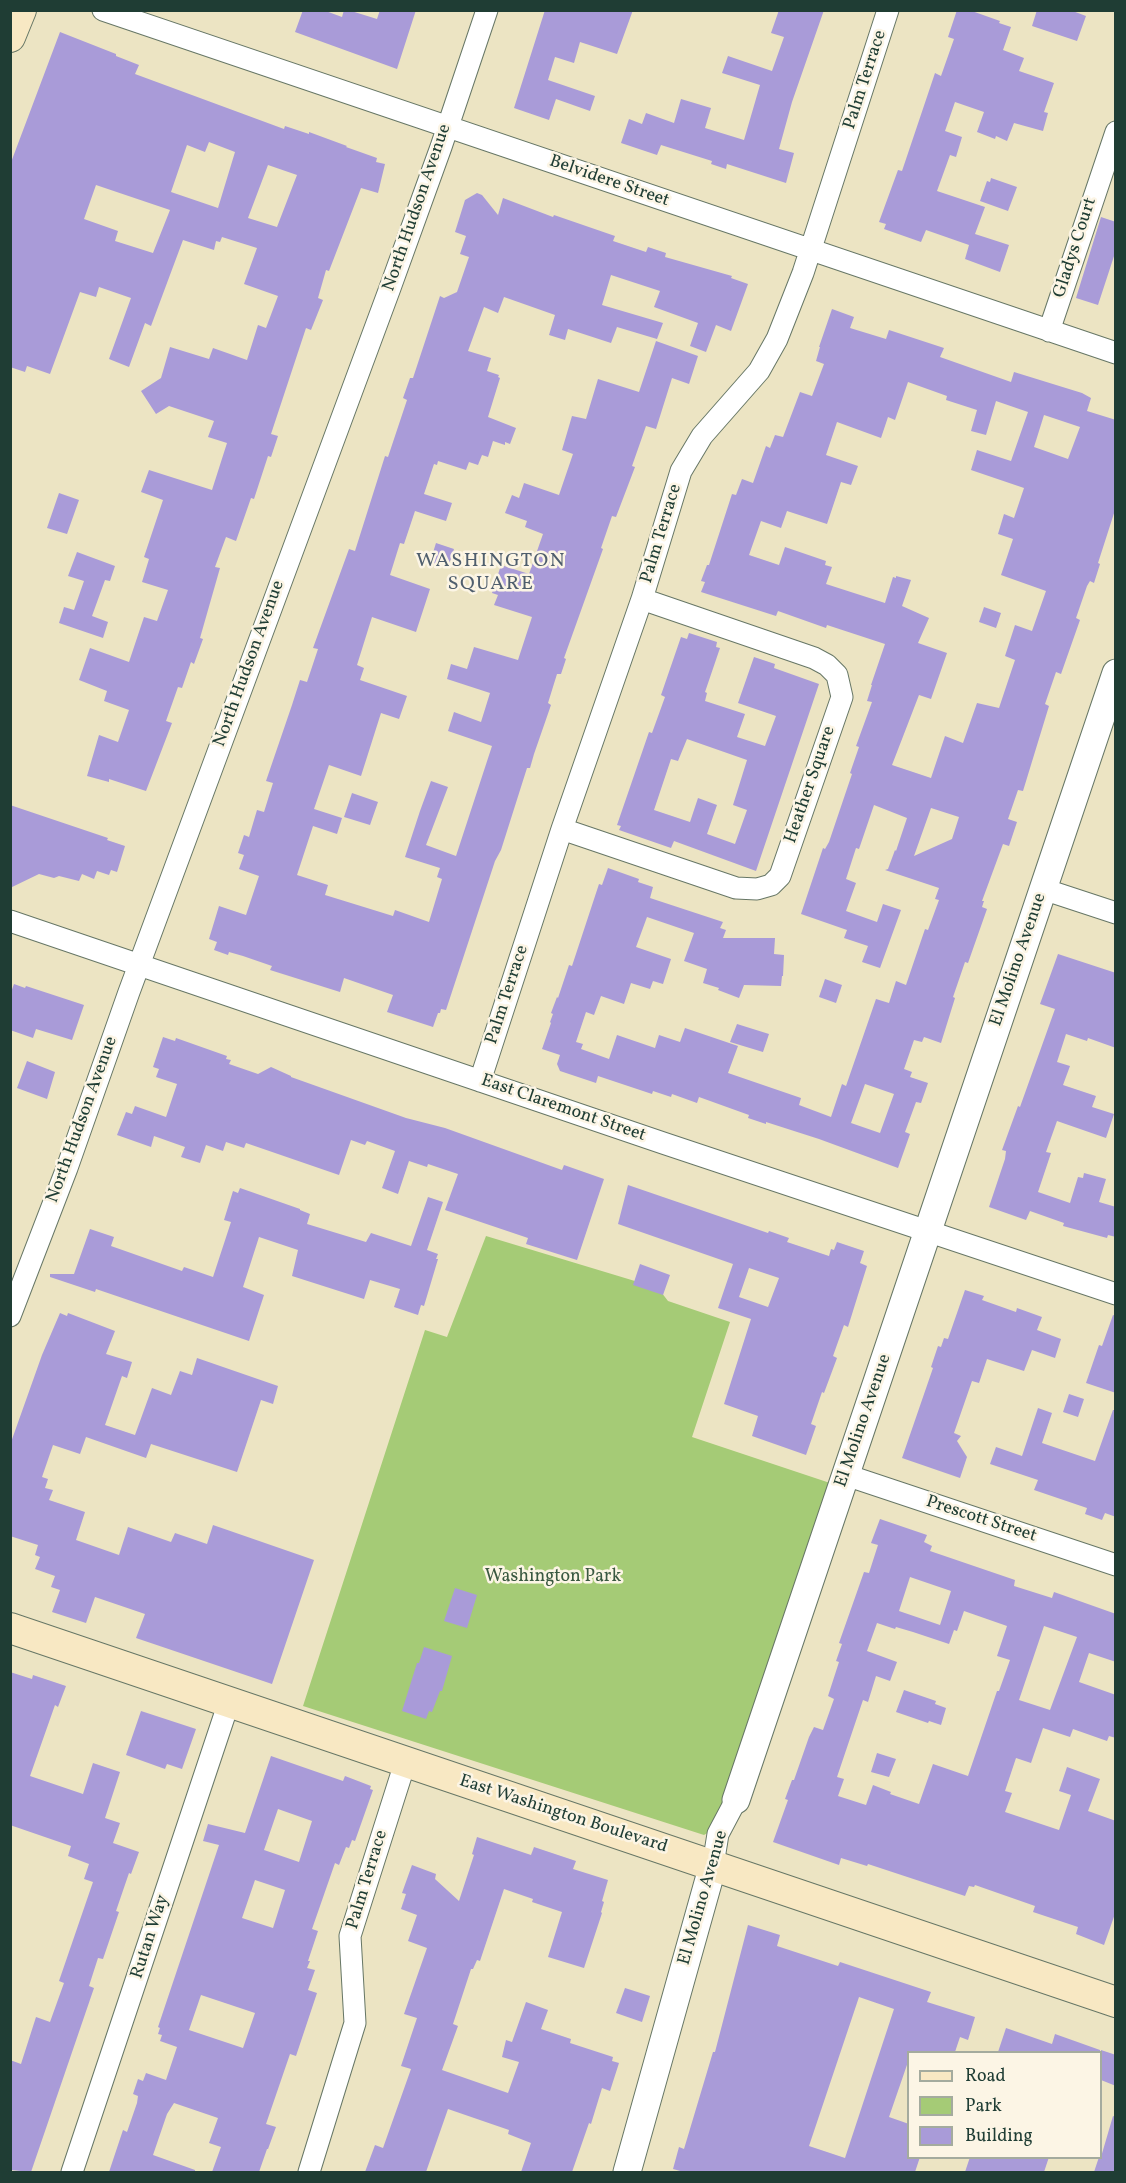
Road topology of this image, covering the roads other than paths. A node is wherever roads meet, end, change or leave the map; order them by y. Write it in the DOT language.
graph roads {
  1 [pos="21,10"];
  2 [pos="103,10"];
  3 [pos="487,10"];
  4 [pos="888,10"];
  5 [pos="10,37"];
  6 [pos="447,127"];
  7 [pos="1116,132"];
  8 [pos="809,250"];
  9 [pos="1049,331"];
  10 [pos="1116,353"];
  11 [pos="642,599"];
  12 [pos="1116,673"];
  13 [pos="562,829"];
  14 [pos="1043,889"];
  15 [pos="1116,913"];
  16 [pos="10,921"];
  17 [pos="140,965"];
  18 [pos="480,1081"];
  19 [pos="927,1232"];
  20 [pos="1116,1294"];
  21 [pos="10,1316"];
  22 [pos="846,1475"];
  23 [pos="1116,1565"];
  24 [pos="10,1628"];
  25 [pos="229,1702"];
  26 [pos="405,1763"];
  27 [pos="736,1800"];
  28 [pos="713,1865"];
  29 [pos="1116,2002"];
  30 [pos="72,2172"];
  31 [pos="309,2172"];
  32 [pos="627,2172"];
  1 -- 5 [label="main road"];
  2 -- 6 [label="street, Belvidere Street"];
  3 -- 6 [label="street, North Hudson Avenue"];
  4 -- 8 [label="street, Palm Terrace"];
  6 -- 8 [label="street, Belvidere Street"];
  6 -- 17 [label="street, North Hudson Avenue"];
  7 -- 9 [label="street, Gladys Court"];
  8 -- 9 [label="street, Belvidere Street"];
  8 -- 11 [label="street, Palm Terrace"];
  9 -- 10 [label="street, Belvidere Street"];
  11 -- 13 [label="street, Palm Terrace"];
  11 -- 13 [label="street, Heather Square"];
  12 -- 14 [label="street, El Molino Avenue"];
  13 -- 18 [label="street, Palm Terrace"];
  14 -- 15 [label="street"];
  14 -- 19 [label="street, El Molino Avenue"];
  16 -- 17 [label="street, East Claremont Street"];
  17 -- 18 [label="street, East Claremont Street"];
  17 -- 21 [label="street, North Hudson Avenue"];
  18 -- 19 [label="street, East Claremont Street"];
  19 -- 20 [label="street, East Claremont Street"];
  19 -- 22 [label="street, El Molino Avenue"];
  22 -- 23 [label="street, Prescott Street"];
  22 -- 27 [label="street, El Molino Avenue"];
  24 -- 25 [label="main road, East Washington Boulevard"];
  25 -- 26 [label="main road, East Washington Boulevard"];
  25 -- 30 [label="street, Rutan Way"];
  26 -- 28 [label="main road, East Washington Boulevard"];
  26 -- 31 [label="street, Palm Terrace"];
  27 -- 28 [label="street, El Molino Avenue"];
  28 -- 29 [label="main road, East Washington Boulevard"];
  28 -- 32 [label="street, El Molino Avenue"];
}
